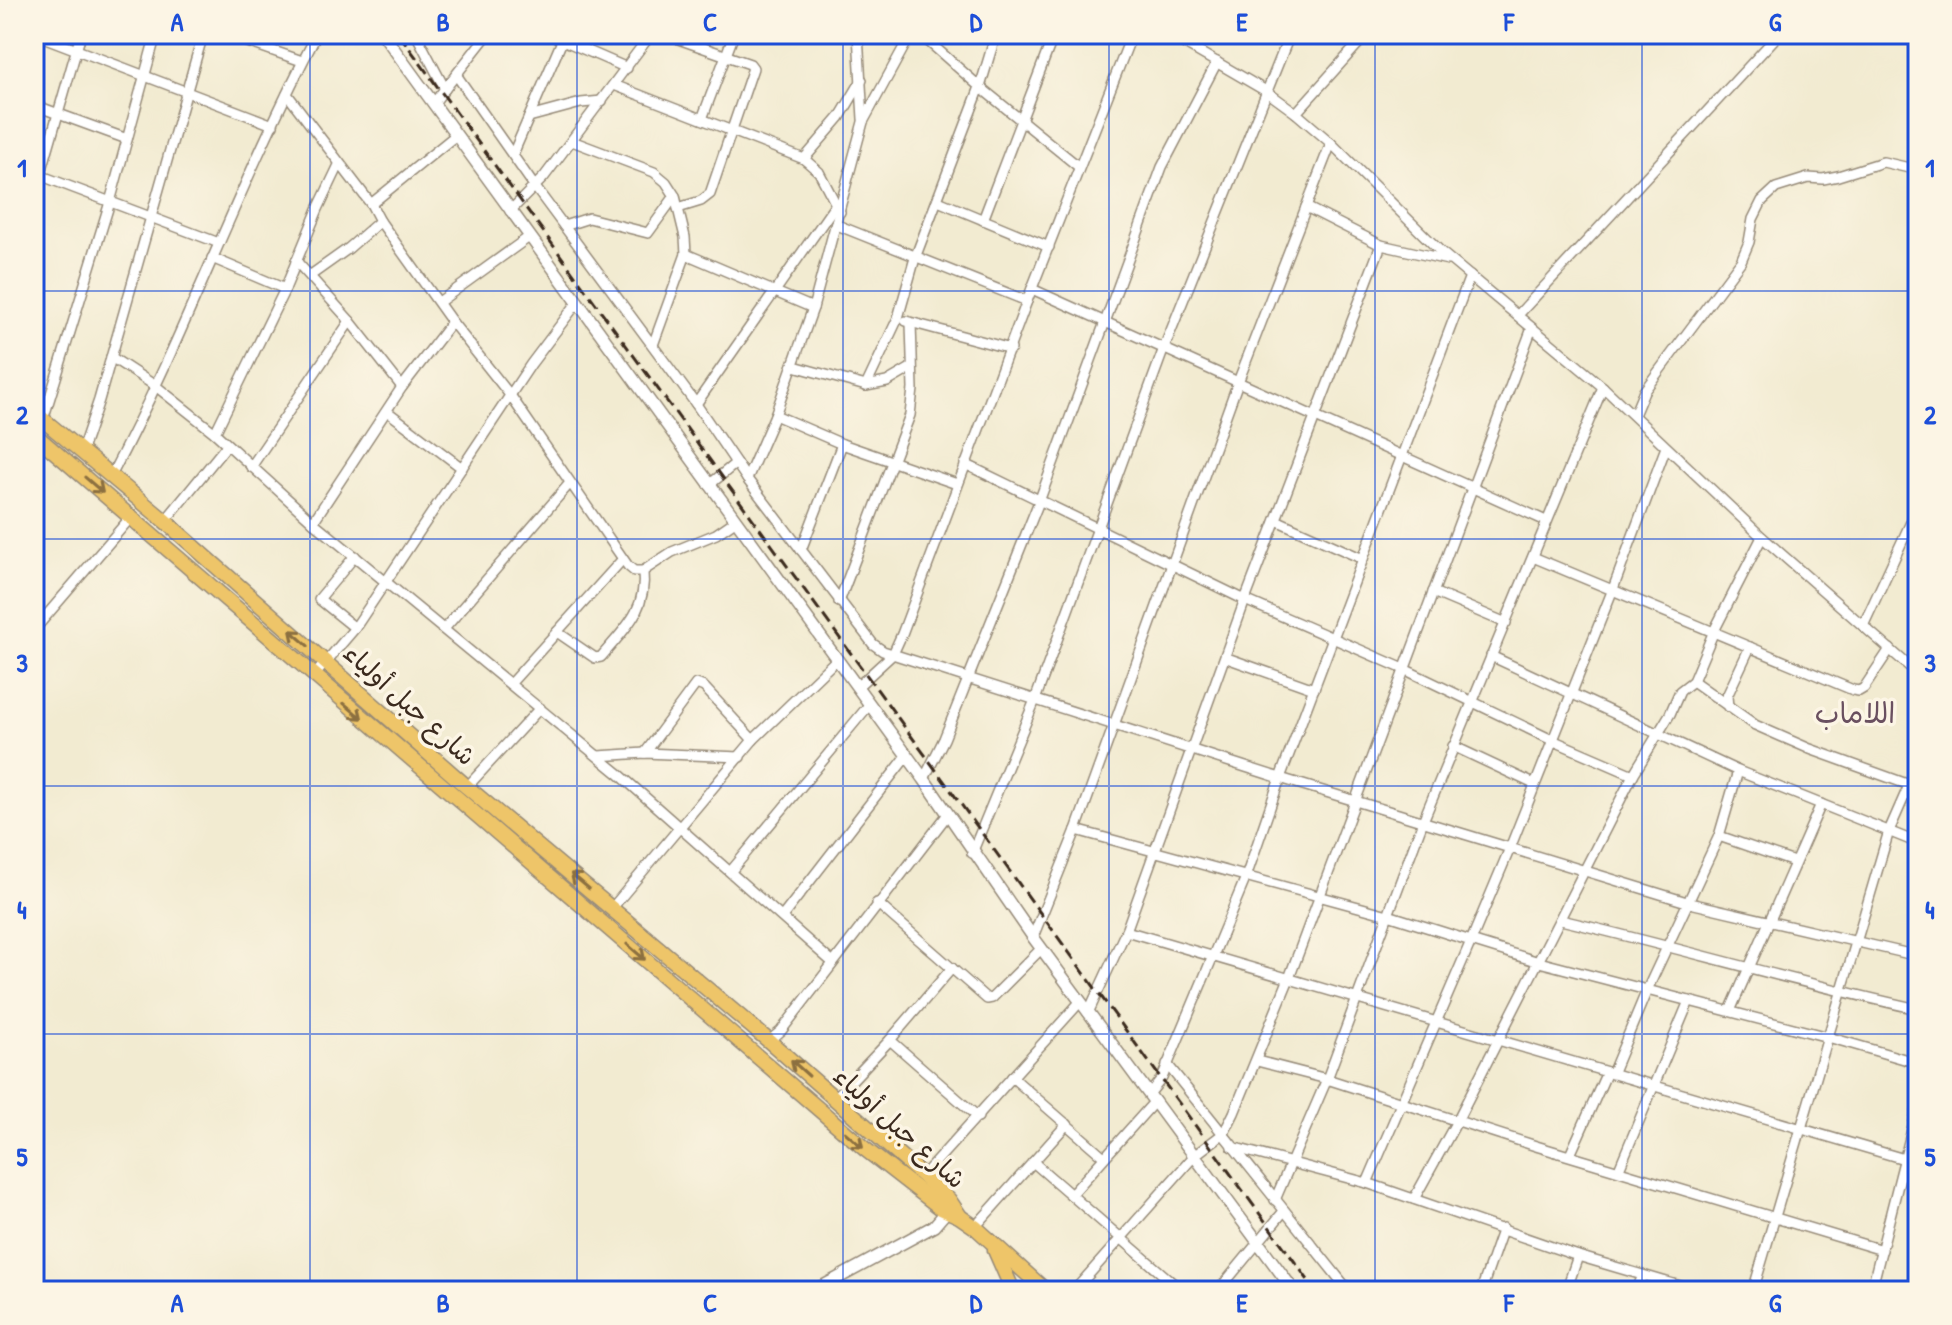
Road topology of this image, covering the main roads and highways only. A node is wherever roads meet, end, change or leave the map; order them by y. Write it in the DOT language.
graph roads {
  1 [pos="38,416"];
  2 [pos="34,434"];
  3 [pos="953,1211"];
  4 [pos="991,1243"];
  5 [pos="1013,1291"];
  6 [pos="1046,1291"];
  3 -- 1 [label="main road, شارع جبل أولياء, one-way"];
  2 -- 3 [label="main road, شارع جبل أولياء, one-way"];
  3 -- 4 [label="main road"];
  4 -- 5 [label="main road"];
  4 -- 6 [label="main road"];
}
